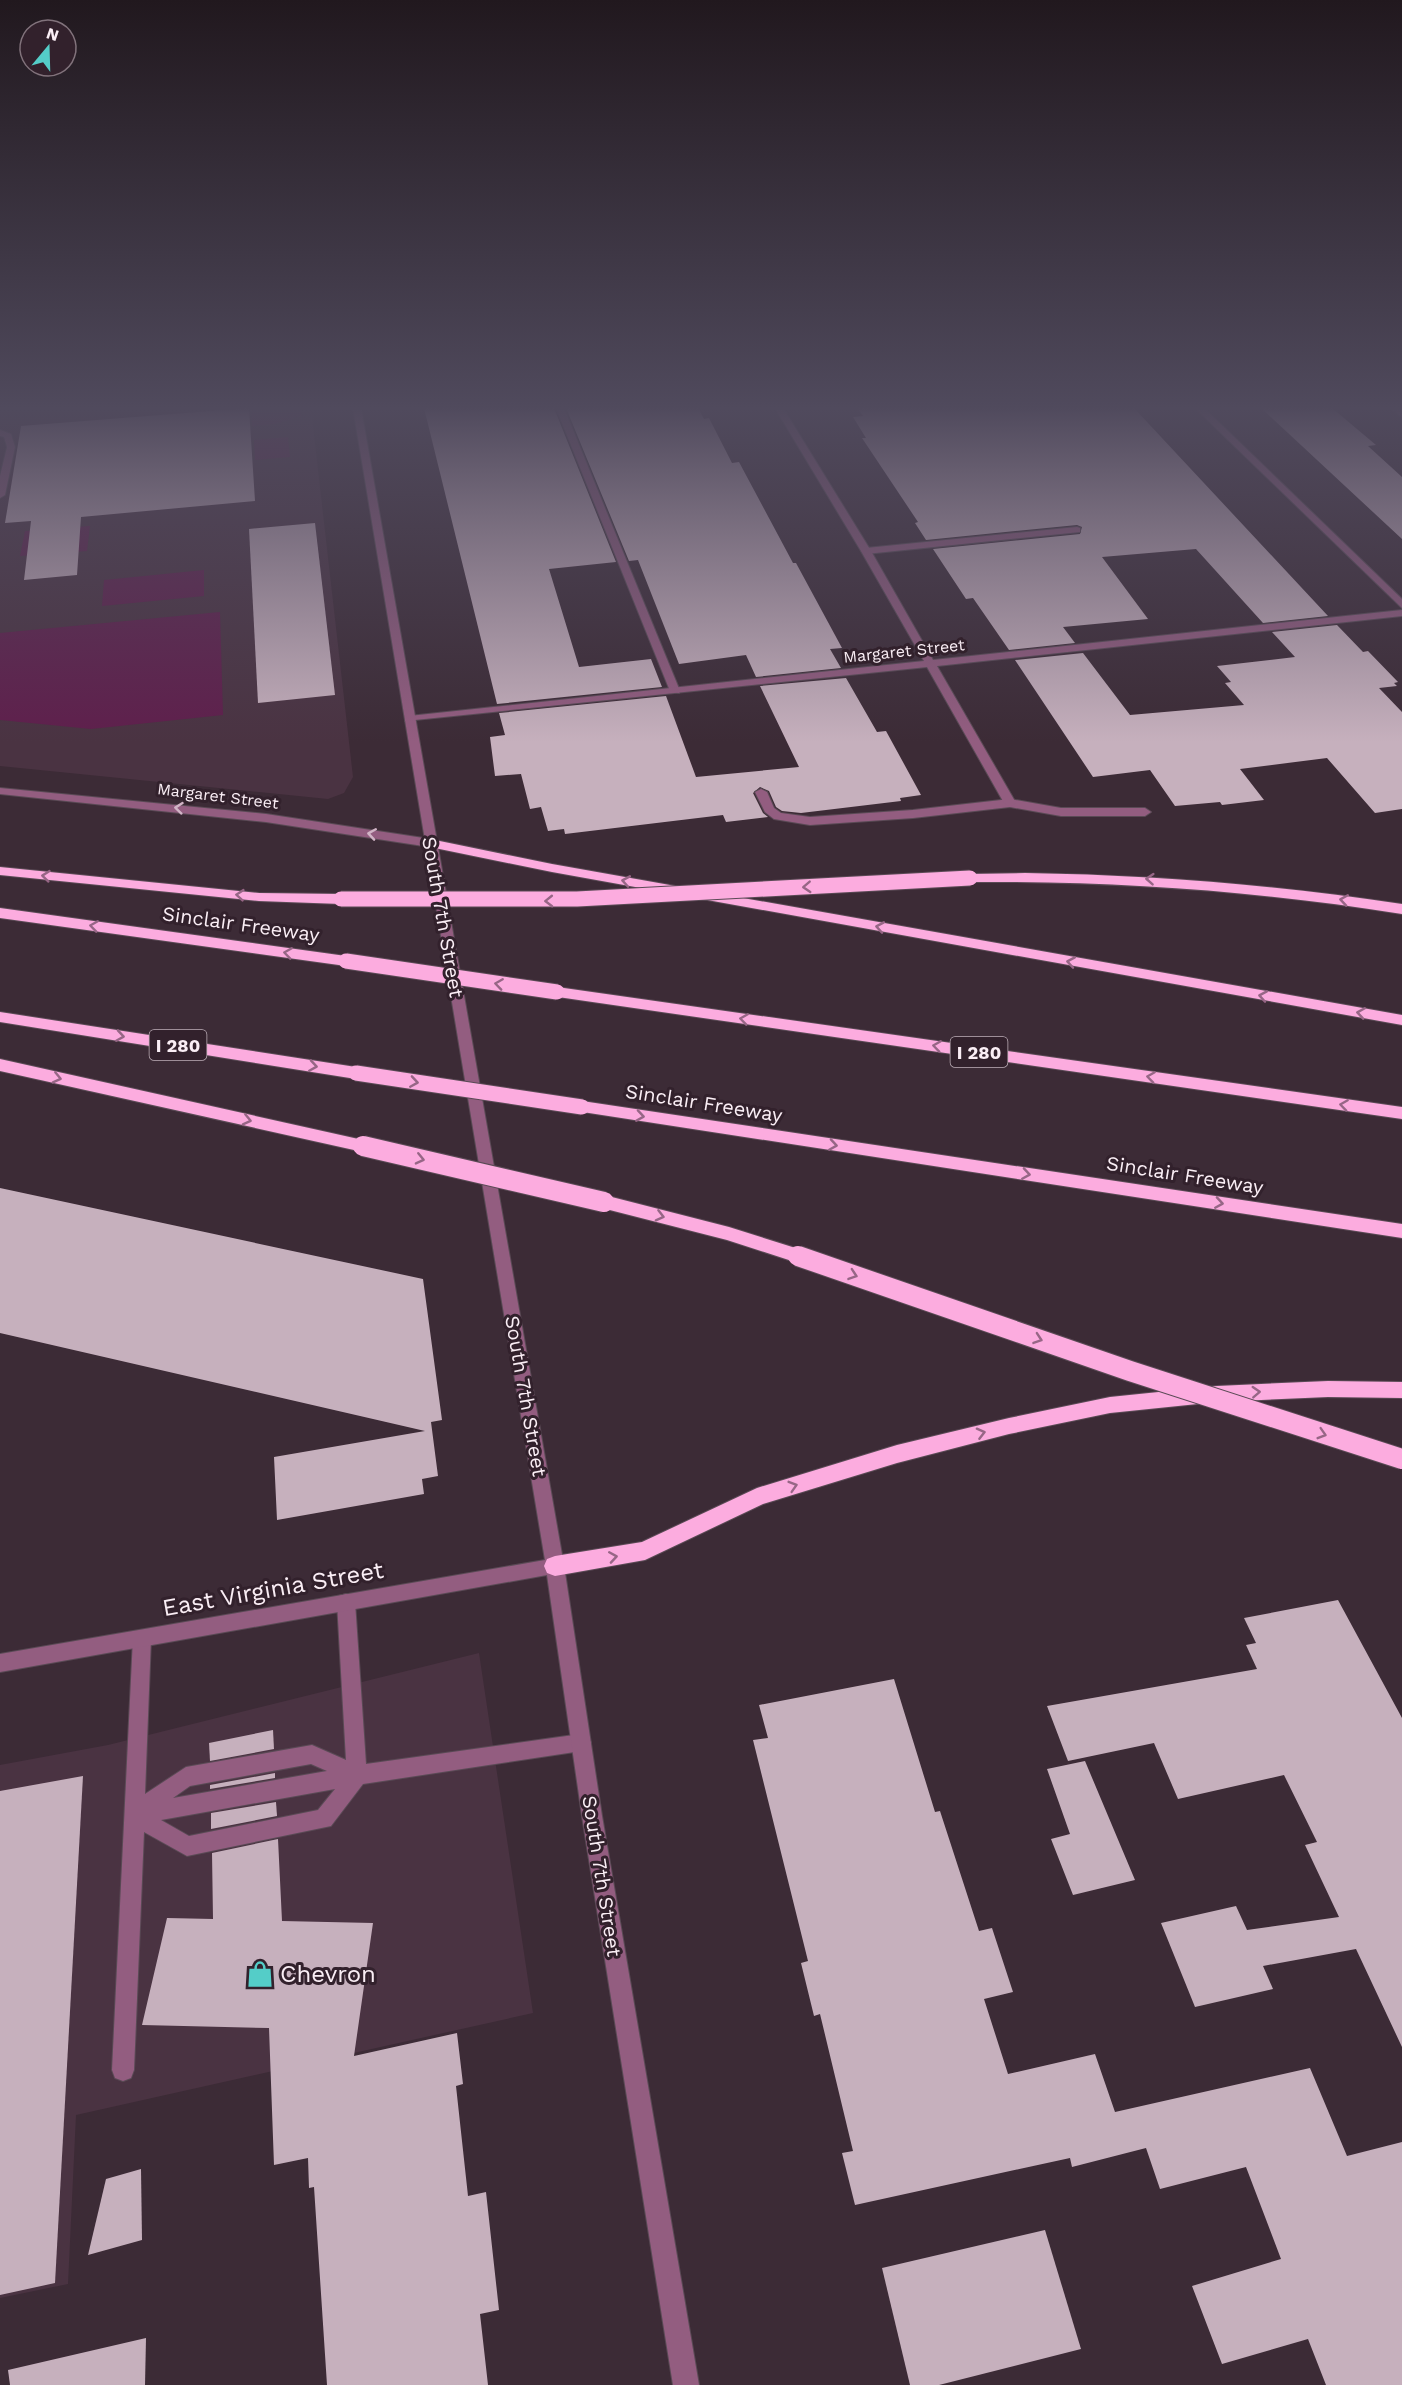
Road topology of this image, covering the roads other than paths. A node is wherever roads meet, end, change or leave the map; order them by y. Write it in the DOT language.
graph roads {
  1 [pos="376,519"];
  2 [pos="605,519"];
  3 [pos="847,519"];
  4 [pos="1314,519"];
  5 [pos="1077,530"];
  6 [pos="866,550"];
  7 [pos="1402,605"];
  8 [pos="1402,614"];
  9 [pos="931,664"];
  10 [pos="675,691"];
  11 [pos="409,719"];
  12 [pos="0,791"];
  13 [pos="761,792"];
  14 [pos="1010,803"];
  15 [pos="1145,812"];
  16 [pos="430,843"];
  17 [pos="0,871"];
  18 [pos="1402,909"];
  19 [pos="0,913"];
  20 [pos="0,1017"];
  21 [pos="1402,1020"];
  22 [pos="0,1065"];
  23 [pos="1402,1113"];
  24 [pos="1402,1231"];
  25 [pos="1402,1390"];
  26 [pos="1402,1459"];
  27 [pos="555,1566"];
  28 [pos="345,1602"];
  29 [pos="142,1638"];
  30 [pos="0,1663"];
  31 [pos="581,1743"];
  32 [pos="357,1774"];
  33 [pos="134,1815"];
  34 [pos="123,2070"];
  35 [pos="686,2385"];
  1 -- 11 [label="street, South 7th Street"];
  2 -- 10 [label="street"];
  3 -- 6 [label="street"];
  4 -- 7 [label="street"];
  5 -- 6 [label="street"];
  6 -- 9 [label="street"];
  8 -- 9 [label="street, Margaret Street"];
  9 -- 10 [label="street, Margaret Street"];
  9 -- 14 [label="street"];
  10 -- 11 [label="street, Margaret Street"];
  11 -- 16 [label="street, South 7th Street"];
  16 -- 12 [label="street, Margaret Street, one-way"];
  13 -- 14 [label="street"];
  14 -- 15 [label="street"];
  21 -- 16 [label="highway, one-way"];
  16 -- 27 [label="street, South 7th Street"];
  18 -- 17 [label="highway, one-way, bridge"];
  23 -- 19 [label="highway, Sinclair Freeway / I 280, one-way, bridge"];
  20 -- 24 [label="highway, Sinclair Freeway / I 280, one-way, bridge"];
  22 -- 26 [label="highway, one-way, bridge"];
  27 -- 25 [label="highway, one-way"];
  27 -- 28 [label="street, East Virginia Street"];
  27 -- 31 [label="street, South 7th Street"];
  28 -- 29 [label="street, East Virginia Street"];
  28 -- 32 [label="street"];
  29 -- 30 [label="street, East Virginia Street"];
  29 -- 33 [label="street"];
  31 -- 32 [label="street"];
  31 -- 35 [label="street, South 7th Street"];
  32 -- 33 [label="street"];
  32 -- 33 [label="street"];
  32 -- 33 [label="street"];
  33 -- 34 [label="street"];
}
